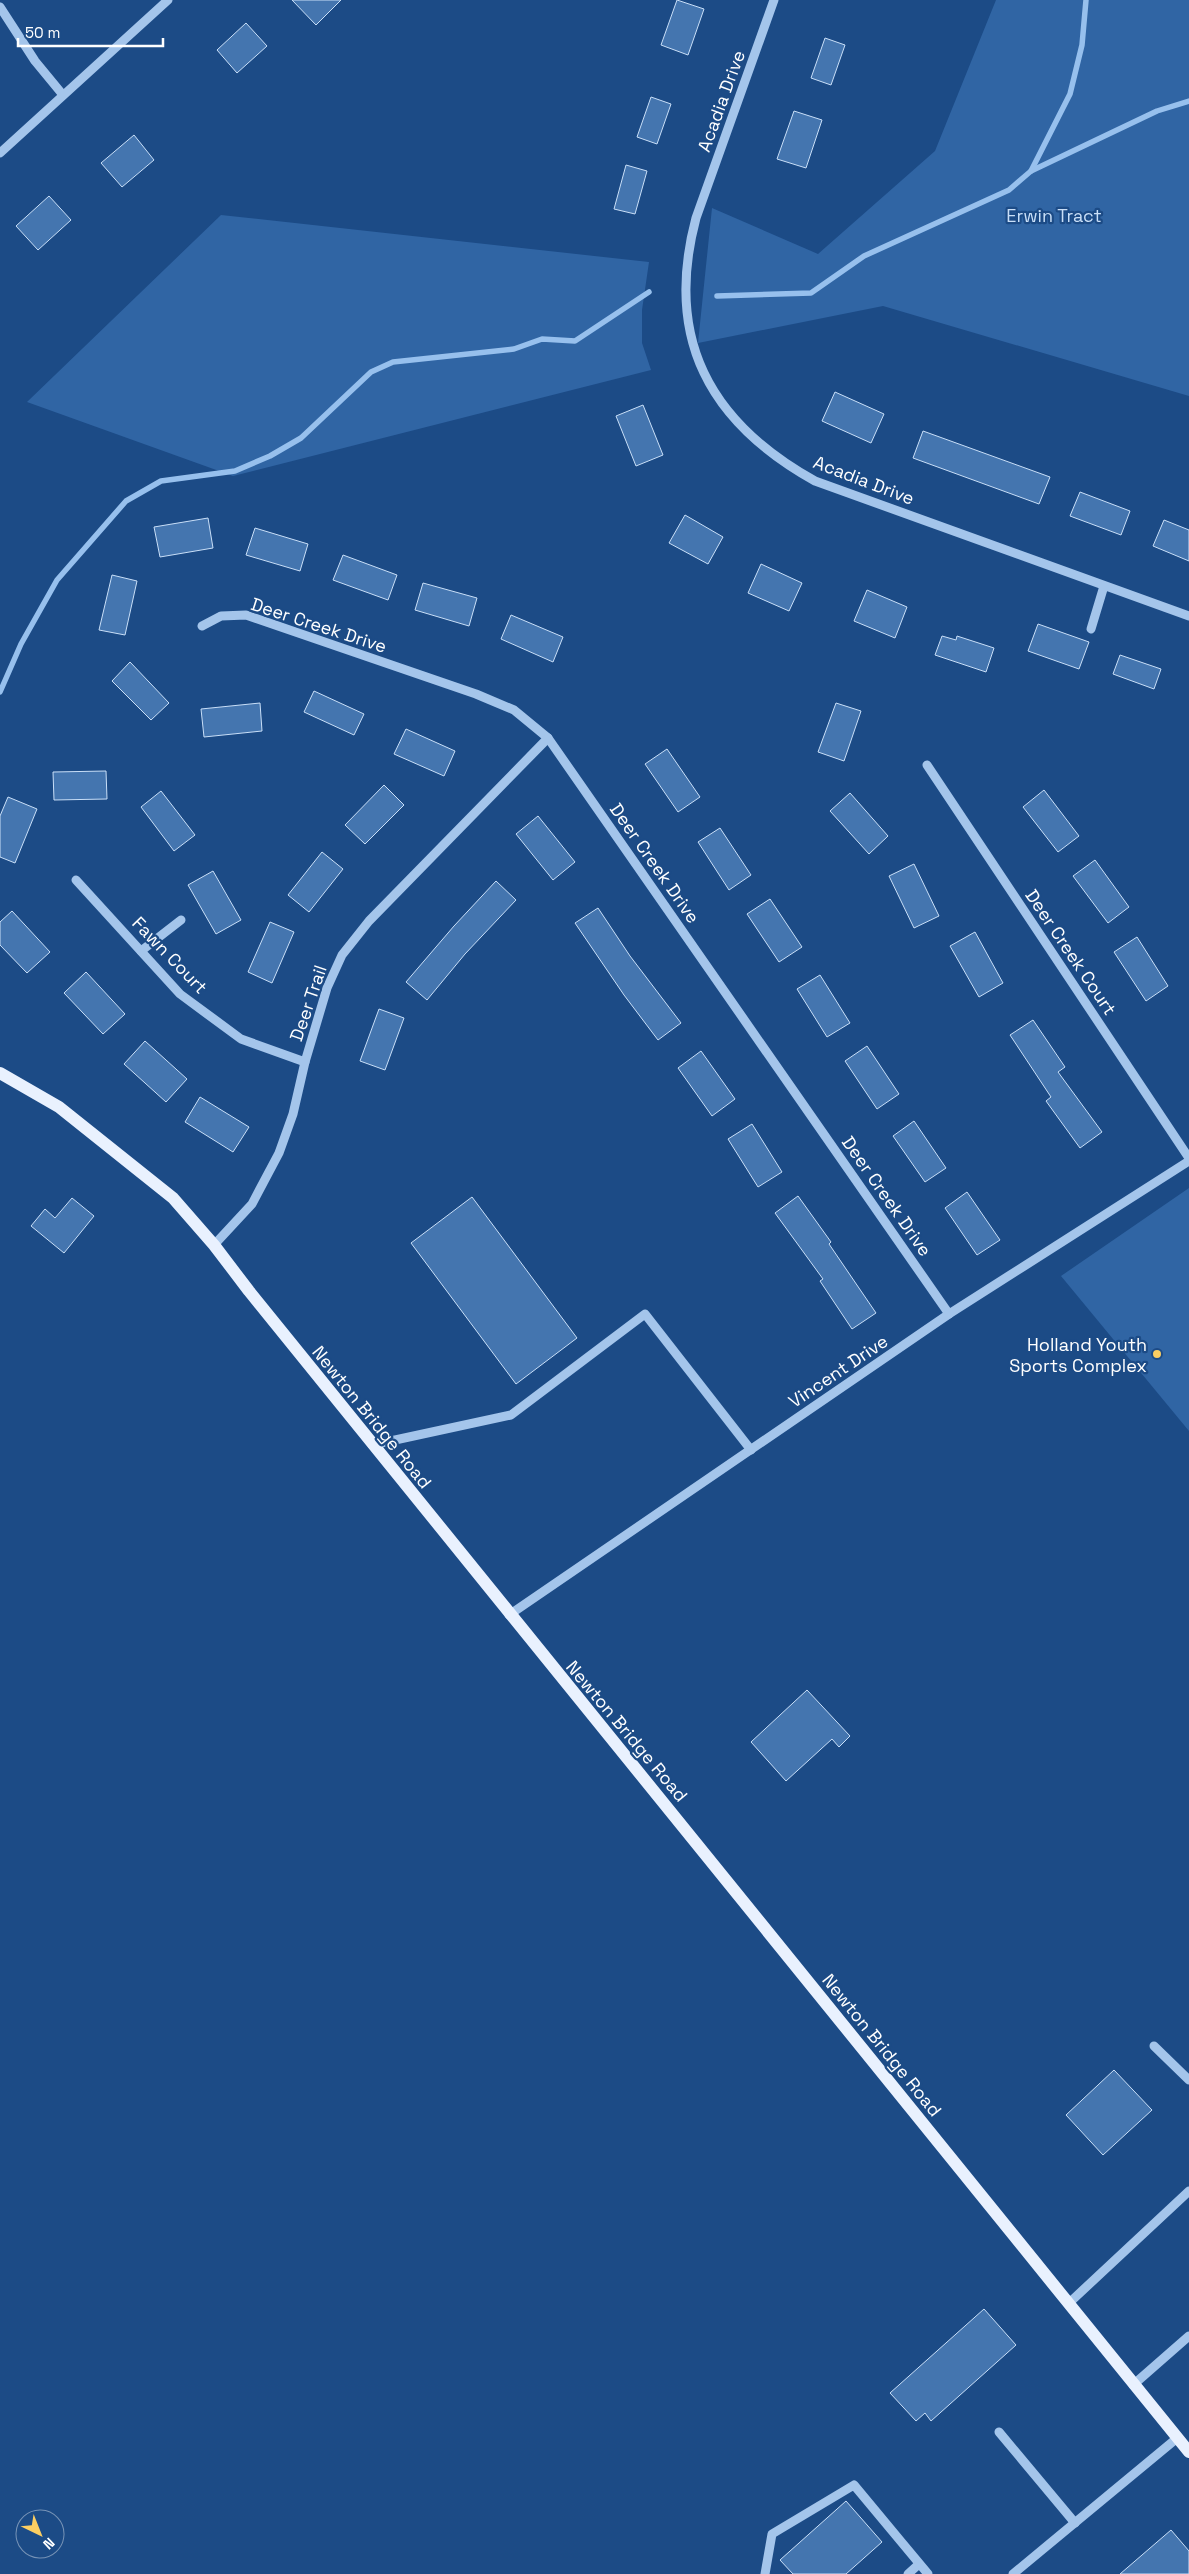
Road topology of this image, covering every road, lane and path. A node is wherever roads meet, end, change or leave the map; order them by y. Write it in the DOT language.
graph roads {
  1 [pos="168,0"];
  2 [pos="774,0"];
  3 [pos="0,7"];
  4 [pos="63,95"];
  5 [pos="0,153"];
  6 [pos="1104,586"];
  7 [pos="1189,616"];
  8 [pos="202,626"];
  9 [pos="1091,629"];
  10 [pos="548,738"];
  11 [pos="927,765"];
  12 [pos="76,880"];
  13 [pos="181,920"];
  14 [pos="142,951"];
  15 [pos="305,1062"];
  16 [pos="0,1073"];
  17 [pos="1189,1159"];
  18 [pos="214,1245"];
  19 [pos="950,1314"];
  20 [pos="372,1445"];
  21 [pos="750,1450"];
  22 [pos="509,1615"];
  23 [pos="1154,2046"];
  24 [pos="1189,2080"];
  25 [pos="1189,2191"];
  26 [pos="1068,2304"];
  27 [pos="1189,2336"];
  28 [pos="1133,2385"];
  29 [pos="998,2432"];
  30 [pos="1176,2439"];
  31 [pos="1189,2452"];
  32 [pos="1075,2523"];
  33 [pos="919,2564"];
  34 [pos="765,2574"];
  35 [pos="908,2574"];
  36 [pos="928,2574"];
  37 [pos="1013,2574"];
  1 -- 4 [label="street"];
  2 -- 6 [label="street, Acadia Drive"];
  3 -- 4 [label="street"];
  4 -- 5 [label="street"];
  6 -- 7 [label="street, Acadia Drive"];
  6 -- 9 [label="street"];
  8 -- 10 [label="street, Deer Creek Drive"];
  10 -- 15 [label="street, Deer Trail"];
  10 -- 19 [label="street, Deer Creek Drive"];
  11 -- 17 [label="street, Deer Creek Court"];
  12 -- 14 [label="street, Fawn Court"];
  13 -- 14 [label="street"];
  14 -- 15 [label="street, Fawn Court"];
  15 -- 18 [label="street, Deer Trail"];
  16 -- 18 [label="main road, Newton Bridge Road"];
  17 -- 19 [label="street, Vincent Drive"];
  18 -- 20 [label="main road, Newton Bridge Road"];
  19 -- 21 [label="street, Vincent Drive"];
  20 -- 21 [label="street"];
  20 -- 22 [label="main road, Newton Bridge Road"];
  21 -- 22 [label="street, Vincent Drive"];
  22 -- 26 [label="main road, Newton Bridge Road"];
  23 -- 24 [label="street"];
  25 -- 26 [label="street"];
  26 -- 28 [label="main road, Newton Bridge Road"];
  27 -- 28 [label="street"];
  28 -- 30 [label="main road, Newton Bridge Road"];
  29 -- 32 [label="street"];
  30 -- 31 [label="main road, Newton Bridge Road"];
  30 -- 32 [label="street"];
  32 -- 37 [label="street"];
  33 -- 34 [label="street"];
  33 -- 35 [label="street"];
  33 -- 36 [label="street"];
}
